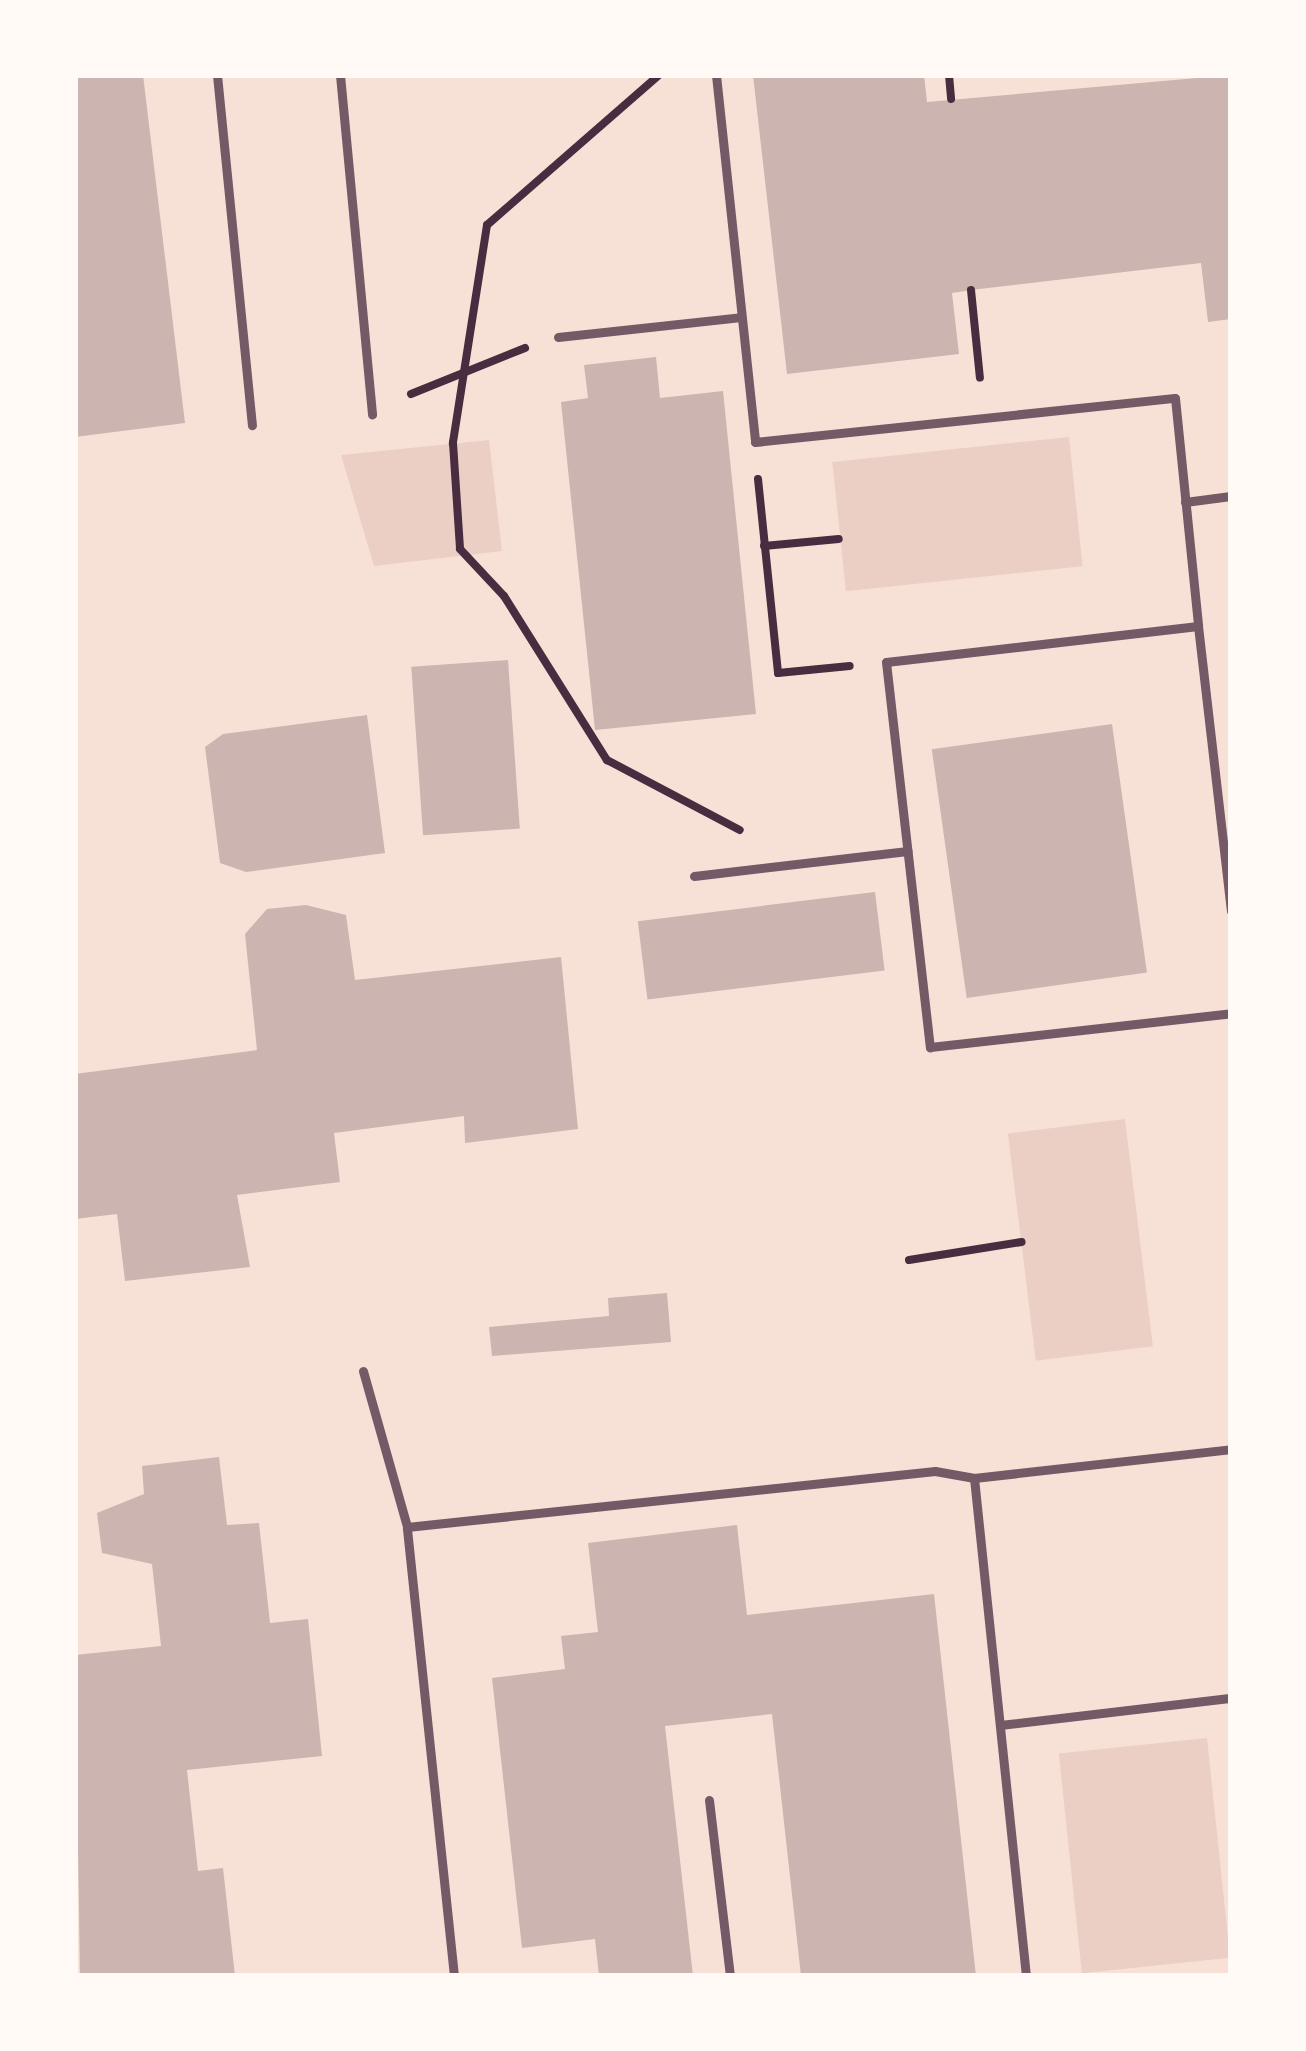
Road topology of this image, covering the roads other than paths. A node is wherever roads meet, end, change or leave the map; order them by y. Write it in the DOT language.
graph roads {
  1 [pos="217,75"];
  2 [pos="340,75"];
  3 [pos="716,75"];
  4 [pos="742,317"];
  5 [pos="558,337"];
  6 [pos="372,414"];
  7 [pos="252,425"];
  8 [pos="1231,496"];
  9 [pos="1185,502"];
  10 [pos="1198,626"];
  11 [pos="908,851"];
  12 [pos="694,876"];
  13 [pos="1231,910"];
  14 [pos="1231,1013"];
  15 [pos="363,1371"];
  16 [pos="1231,1449"];
  17 [pos="974,1478"];
  18 [pos="407,1527"];
  19 [pos="1231,1698"];
  20 [pos="1000,1725"];
  21 [pos="709,1800"];
  22 [pos="454,1976"];
  23 [pos="730,1976"];
  24 [pos="1025,1976"];
  1 -- 7 [label="lane"];
  2 -- 6 [label="lane"];
  3 -- 4 [label="lane"];
  4 -- 5 [label="lane"];
  4 -- 9 [label="lane"];
  8 -- 9 [label="lane"];
  9 -- 10 [label="lane"];
  10 -- 11 [label="lane"];
  10 -- 13 [label="lane"];
  11 -- 12 [label="lane"];
  11 -- 14 [label="lane"];
  15 -- 18 [label="lane"];
  16 -- 17 [label="lane"];
  17 -- 18 [label="lane"];
  17 -- 20 [label="lane"];
  18 -- 22 [label="lane"];
  19 -- 20 [label="lane"];
  20 -- 24 [label="lane"];
  21 -- 23 [label="lane"];
}
